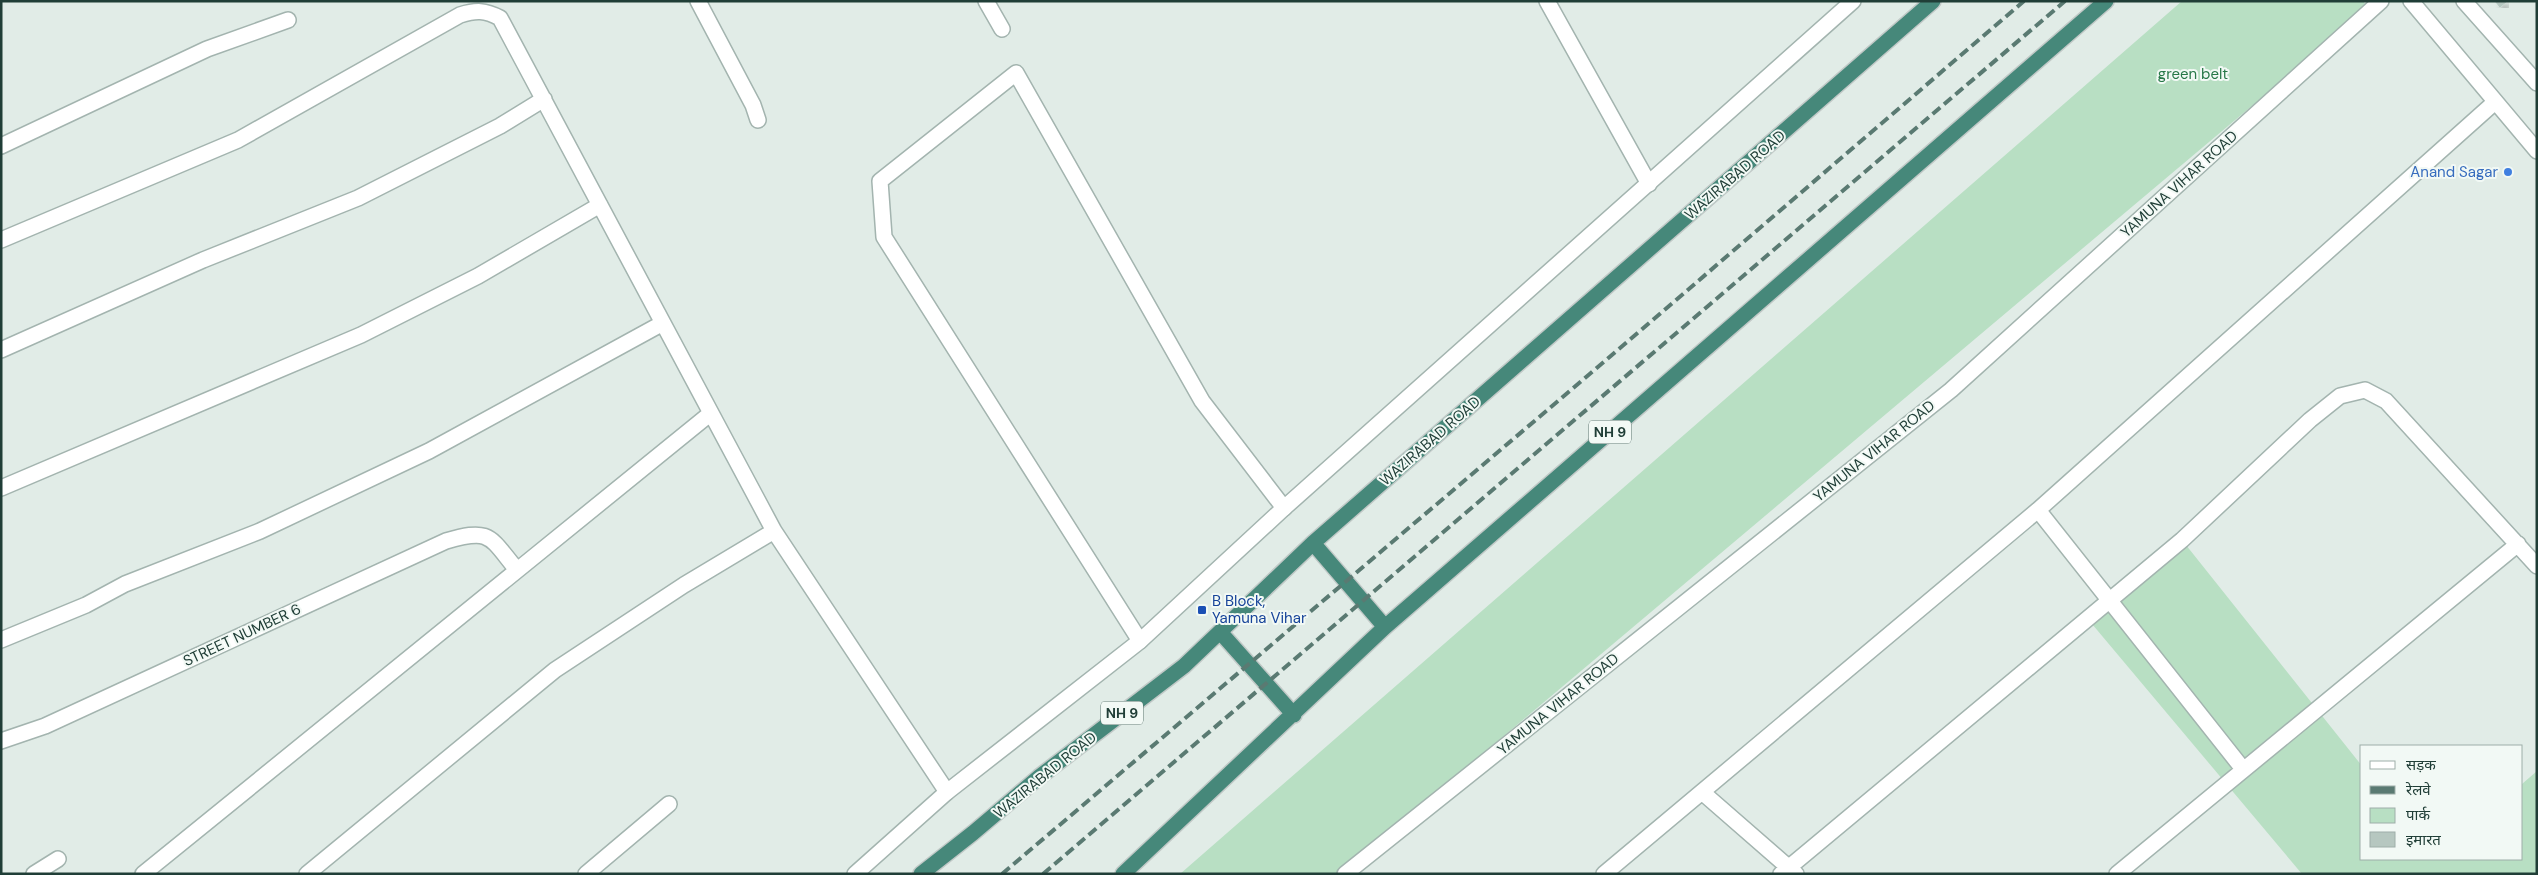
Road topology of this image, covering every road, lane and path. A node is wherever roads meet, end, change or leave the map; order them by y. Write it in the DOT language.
graph roads {
  1 [pos="698,1"];
  2 [pos="986,1"];
  3 [pos="1546,1"];
  4 [pos="1853,1"];
  5 [pos="1933,1"];
  6 [pos="2106,1"];
  7 [pos="2380,1"];
  8 [pos="2411,1"];
  9 [pos="2464,1"];
  10 [pos="288,20"];
  11 [pos="1002,29"];
  12 [pos="2537,83"];
  13 [pos="544,99"];
  14 [pos="2495,102"];
  15 [pos="758,120"];
  16 [pos="1,146"];
  17 [pos="2537,151"];
  18 [pos="1649,184"];
  19 [pos="600,205"];
  20 [pos="1,240"];
  21 [pos="663,323"];
  22 [pos="1,350"];
  23 [pos="711,413"];
  24 [pos="1,488"];
  25 [pos="1284,508"];
  26 [pos="2038,510"];
  27 [pos="774,531"];
  28 [pos="1313,543"];
  29 [pos="2518,544"];
  30 [pos="2537,566"];
  31 [pos="517,570"];
  32 [pos="2109,600"];
  33 [pos="1385,628"];
  34 [pos="1221,633"];
  35 [pos="1,640"];
  36 [pos="1140,641"];
  37 [pos="1294,715"];
  38 [pos="1,741"];
  39 [pos="2243,769"];
  40 [pos="946,792"];
  41 [pos="1702,792"];
  42 [pos="669,804"];
  43 [pos="58,859"];
  44 [pos="1789,871"];
  45 [pos="34,874"];
  46 [pos="143,874"];
  47 [pos="307,874"];
  48 [pos="586,874"];
  49 [pos="855,874"];
  50 [pos="921,874"];
  51 [pos="1123,874"];
  52 [pos="1345,874"];
  53 [pos="1604,874"];
  54 [pos="2117,874"];
  1 -- 15 [label="street"];
  2 -- 11 [label="street"];
  3 -- 18 [label="street"];
  4 -- 18 [label="street"];
  5 -- 28 [label="highway, WAZIRABAD ROAD / NH 9"];
  6 -- 33 [label="highway, NH 9"];
  7 -- 52 [label="street, YAMUNA VIHAR ROAD"];
  8 -- 14 [label="street"];
  9 -- 12 [label="street"];
  10 -- 16 [label="street"];
  13 -- 19 [label="street"];
  13 -- 20 [label="street"];
  13 -- 22 [label="street"];
  14 -- 17 [label="street"];
  14 -- 26 [label="street"];
  18 -- 25 [label="street"];
  19 -- 21 [label="street"];
  19 -- 24 [label="street"];
  21 -- 23 [label="street"];
  21 -- 35 [label="street"];
  23 -- 27 [label="street"];
  23 -- 31 [label="street"];
  25 -- 36 [label="street"];
  25 -- 36 [label="street"];
  26 -- 32 [label="street"];
  26 -- 41 [label="street"];
  27 -- 40 [label="street"];
  27 -- 47 [label="street"];
  28 -- 33 [label="highway"];
  28 -- 34 [label="highway, WAZIRABAD ROAD / NH 9"];
  29 -- 30 [label="street"];
  29 -- 32 [label="street"];
  29 -- 39 [label="street"];
  31 -- 38 [label="street, STREET NUMBER 6"];
  31 -- 46 [label="street"];
  32 -- 39 [label="street"];
  32 -- 44 [label="street"];
  33 -- 37 [label="highway, NH 9"];
  34 -- 37 [label="highway"];
  34 -- 50 [label="highway, WAZIRABAD ROAD / NH 9"];
  36 -- 40 [label="street"];
  37 -- 51 [label="highway, NH 9"];
  39 -- 54 [label="street"];
  40 -- 49 [label="street"];
  41 -- 44 [label="street"];
  41 -- 53 [label="street"];
  42 -- 48 [label="street"];
  43 -- 45 [label="street"];
}
